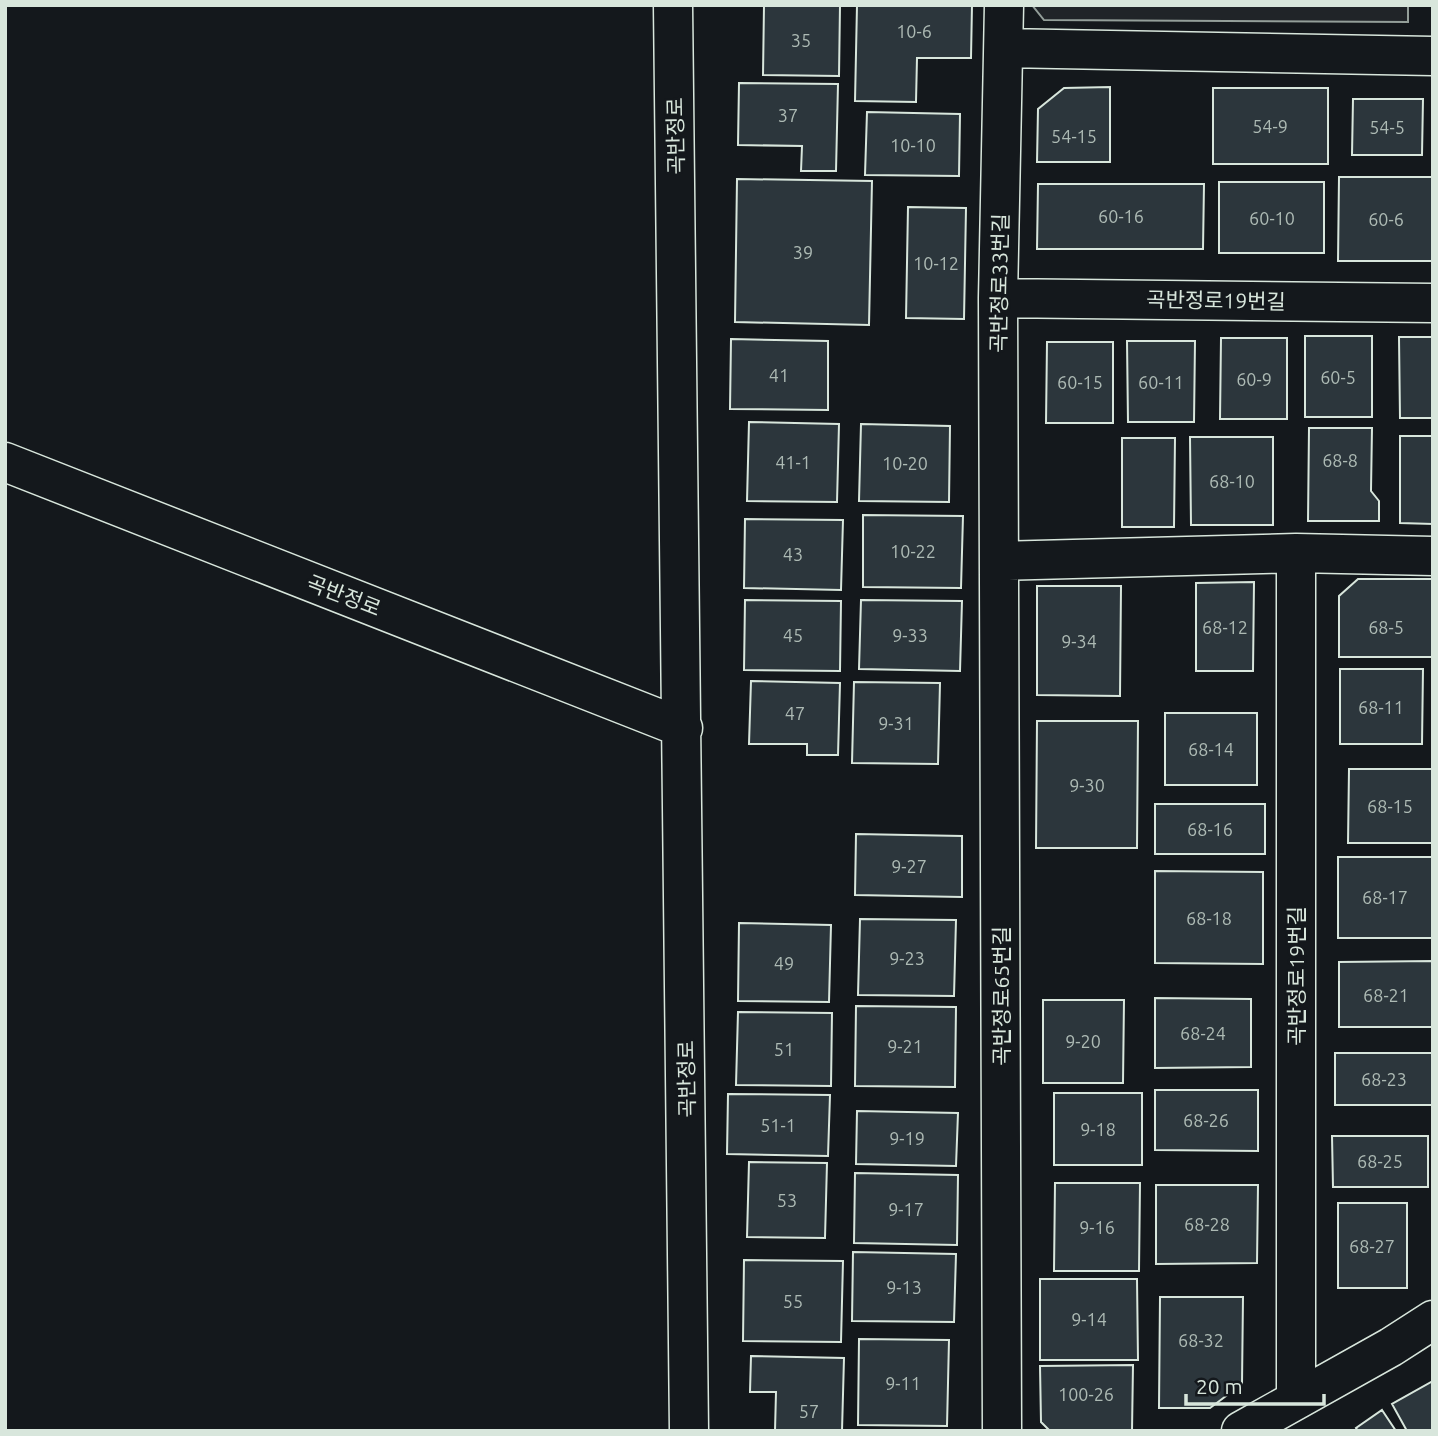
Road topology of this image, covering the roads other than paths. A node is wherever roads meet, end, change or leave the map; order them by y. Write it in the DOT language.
graph roads {
  1 [pos="673,5"];
  2 [pos="1004,5"];
  3 [pos="1004,48"];
  4 [pos="1433,56"];
  5 [pos="998,298"];
  6 [pos="1433,303"];
  7 [pos="5,462"];
  8 [pos="1296,553"];
  9 [pos="1433,556"];
  10 [pos="999,561"];
  11 [pos="683,728"];
  12 [pos="1433,1320"];
  13 [pos="1296,1398"];
  14 [pos="689,1431"];
  15 [pos="1002,1431"];
  16 [pos="1241,1431"];
  1 -- 11 [label="street, 곡반정로"];
  2 -- 3 [label="street, 곡반정로33번길"];
  3 -- 4 [label="street"];
  3 -- 5 [label="street, 곡반정로33번길"];
  5 -- 6 [label="street, 곡반정로19번길"];
  5 -- 10 [label="street, 곡반정로33번길"];
  7 -- 11 [label="street, 곡반정로"];
  8 -- 9 [label="street"];
  8 -- 10 [label="street"];
  8 -- 13 [label="street, 곡반정로19번길"];
  10 -- 15 [label="street, 곡반정로65번길"];
  11 -- 14 [label="street, 곡반정로"];
  12 -- 13 [label="street"];
  13 -- 16 [label="street"];
}
